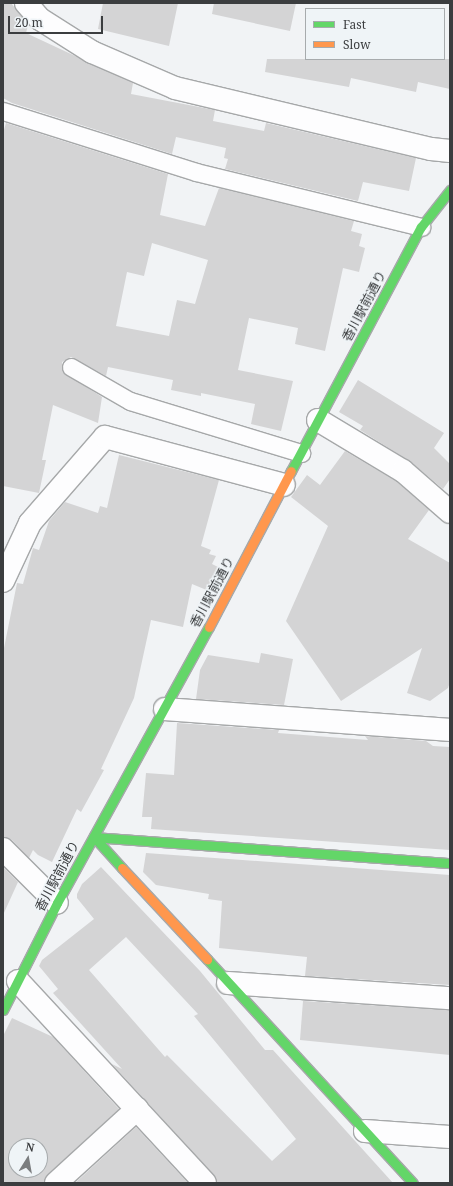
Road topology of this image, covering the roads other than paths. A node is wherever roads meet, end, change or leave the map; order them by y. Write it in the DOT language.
graph roads {
  1 [pos="26,3"];
  2 [pos="3,111"];
  3 [pos="450,152"];
  4 [pos="450,190"];
  5 [pos="421,227"];
  6 [pos="71,367"];
  7 [pos="318,420"];
  8 [pos="301,453"];
  9 [pos="284,485"];
  10 [pos="450,512"];
  11 [pos="3,581"];
  12 [pos="165,709"];
  13 [pos="450,730"];
  14 [pos="94,837"];
  15 [pos="3,849"];
  16 [pos="450,863"];
  17 [pos="57,903"];
  18 [pos="18,981"];
  19 [pos="228,983"];
  20 [pos="450,998"];
  21 [pos="3,1010"];
  22 [pos="137,1110"];
  23 [pos="365,1131"];
  24 [pos="450,1137"];
  25 [pos="56,1183"];
  26 [pos="205,1183"];
  27 [pos="413,1183"];
  1 -- 3 [label="street"];
  2 -- 5 [label="lane"];
  4 -- 5 [label="street, 香川駅前通り"];
  5 -- 7 [label="street, 香川駅前通り"];
  6 -- 8 [label="lane"];
  7 -- 8 [label="street, 香川駅前通り"];
  7 -- 10 [label="street"];
  8 -- 9 [label="street, 香川駅前通り"];
  9 -- 11 [label="street"];
  9 -- 12 [label="street, 香川駅前通り"];
  12 -- 13 [label="street"];
  12 -- 14 [label="street, 香川駅前通り"];
  14 -- 16 [label="street"];
  14 -- 17 [label="street, 香川駅前通り"];
  14 -- 19 [label="street"];
  15 -- 17 [label="street"];
  17 -- 18 [label="street, 香川駅前通り"];
  18 -- 21 [label="street, 香川駅前通り"];
  18 -- 22 [label="street"];
  19 -- 20 [label="street"];
  19 -- 23 [label="street"];
  22 -- 25 [label="street"];
  22 -- 26 [label="street"];
  23 -- 24 [label="street"];
  23 -- 27 [label="street"];
}
